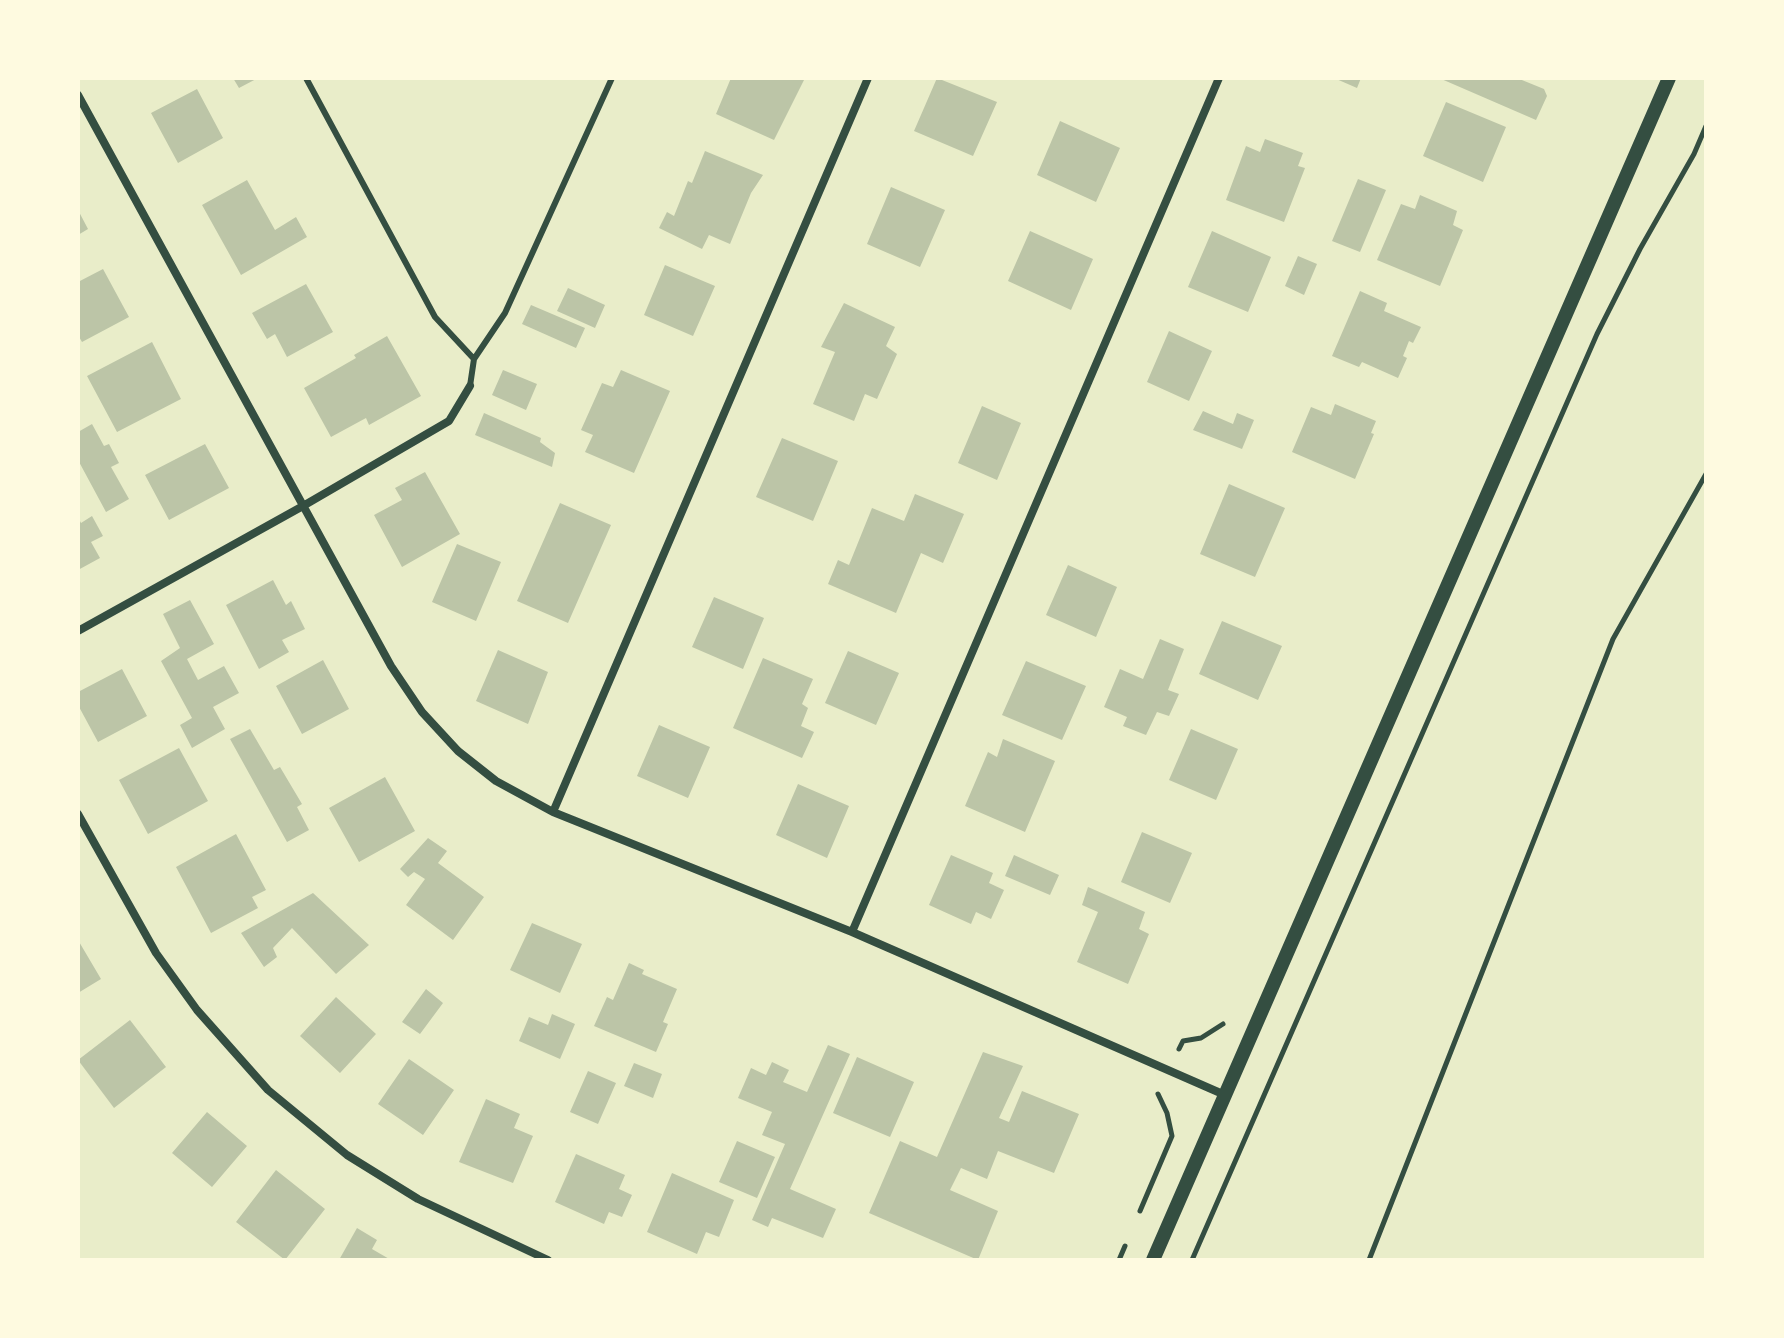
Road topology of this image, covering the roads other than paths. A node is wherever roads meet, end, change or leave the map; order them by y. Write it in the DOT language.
graph roads {
  1 [pos="306,78"];
  2 [pos="612,78"];
  3 [pos="868,78"];
  4 [pos="1219,78"];
  5 [pos="1669,78"];
  6 [pos="78,95"];
  7 [pos="474,359"];
  8 [pos="470,386"];
  9 [pos="303,506"];
  10 [pos="78,631"];
  11 [pos="553,812"];
  12 [pos="78,814"];
  13 [pos="852,932"];
  14 [pos="1225,1095"];
  15 [pos="548,1260"];
  16 [pos="1153,1260"];
  1 -- 7 [label="lane"];
  2 -- 7 [label="lane"];
  3 -- 11 [label="street"];
  4 -- 13 [label="street"];
  5 -- 14 [label="street"];
  6 -- 9 [label="street"];
  7 -- 8 [label="lane"];
  8 -- 9 [label="street"];
  9 -- 10 [label="street"];
  9 -- 11 [label="street"];
  11 -- 13 [label="street"];
  12 -- 15 [label="street"];
  13 -- 14 [label="street"];
  14 -- 16 [label="street"];
}
